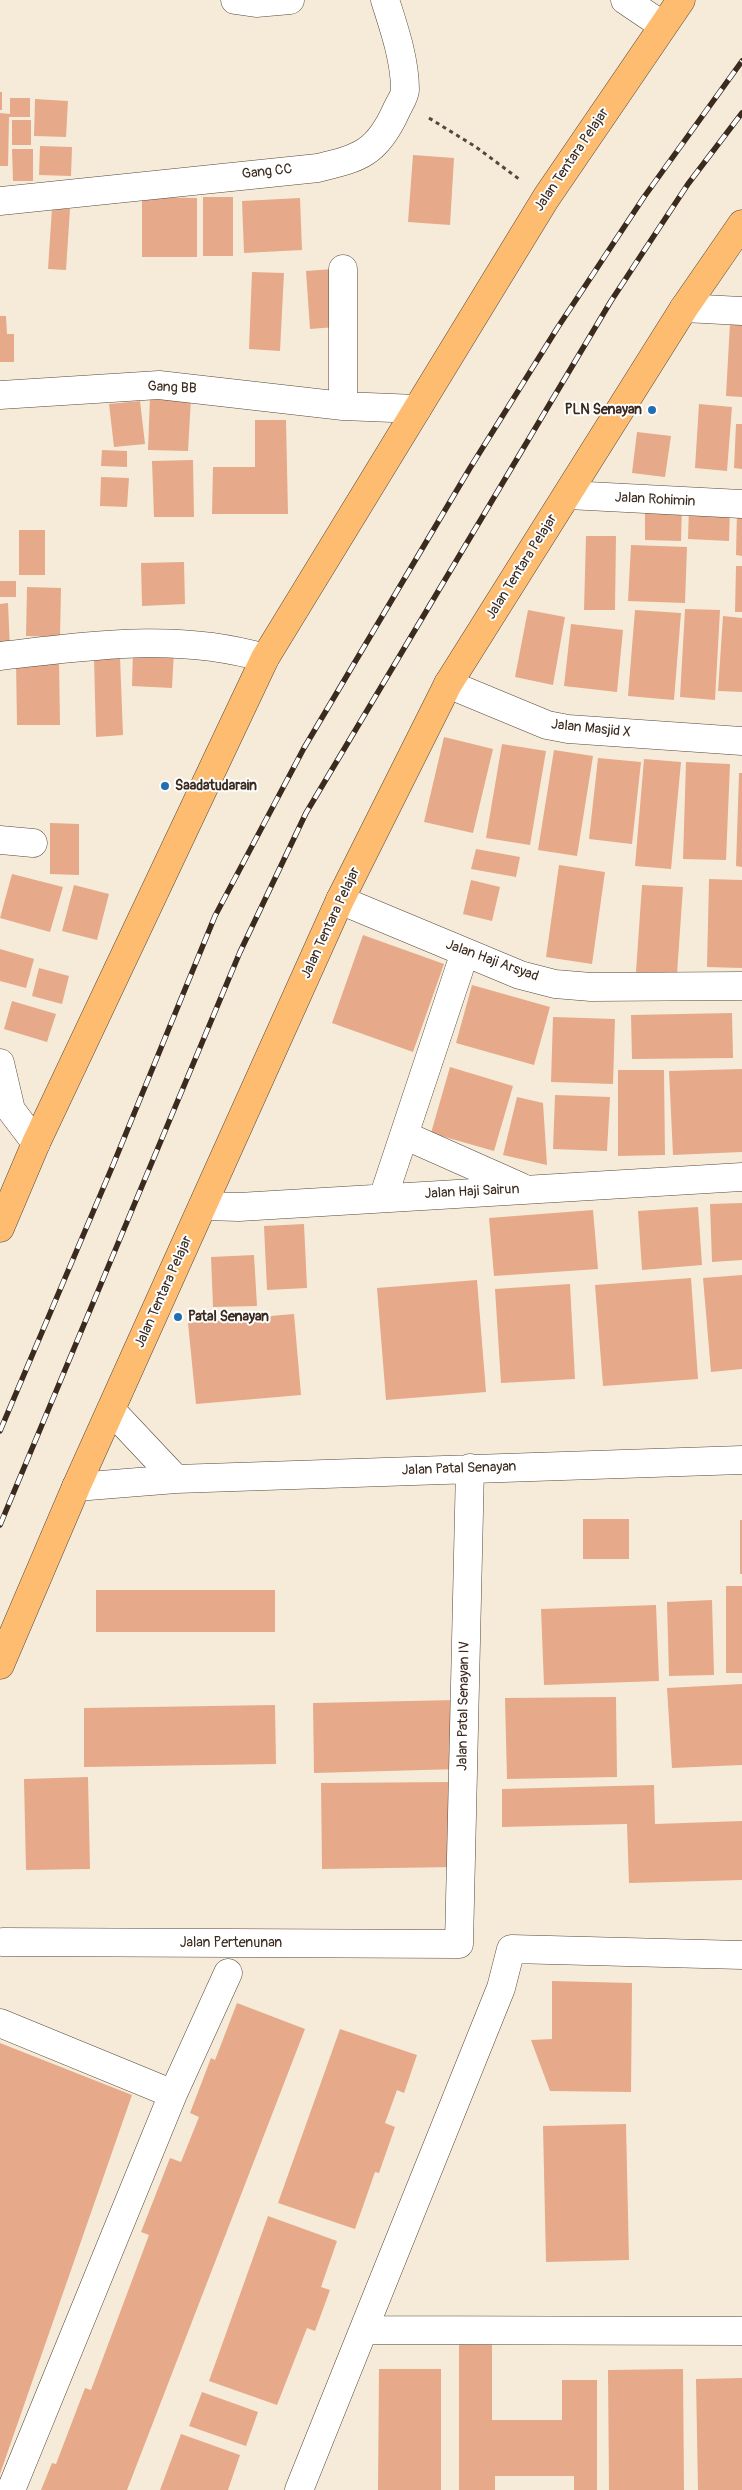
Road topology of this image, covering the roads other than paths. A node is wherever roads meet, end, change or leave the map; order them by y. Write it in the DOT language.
graph roads {
  1 [pos="235,0"];
  2 [pos="290,0"];
  3 [pos="385,0"];
  4 [pos="625,0"];
  5 [pos="681,0"];
  6 [pos="662,25"];
  7 [pos="0,200"];
  8 [pos="742,224"];
  9 [pos="343,268"];
  10 [pos="684,308"];
  11 [pos="742,311"];
  12 [pos="0,395"];
  13 [pos="343,406"];
  14 [pos="417,409"];
  15 [pos="568,495"];
  16 [pos="742,504"];
  17 [pos="0,656"];
  18 [pos="265,658"];
  19 [pos="448,684"];
  20 [pos="742,741"];
  21 [pos="0,840"];
  22 [pos="33,843"];
  23 [pos="340,900"];
  24 [pos="465,952"];
  25 [pos="742,986"];
  26 [pos="0,1062"];
  27 [pos="404,1135"];
  28 [pos="36,1142"];
  29 [pos="742,1177"];
  30 [pos="526,1189"];
  31 [pos="383,1198"];
  32 [pos="203,1206"];
  33 [pos="0,1228"];
  34 [pos="111,1410"];
  35 [pos="742,1460"];
  36 [pos="470,1468"];
  37 [pos="176,1479"];
  38 [pos="76,1487"];
  39 [pos="0,1665"];
  40 [pos="3,1942"];
  41 [pos="459,1944"];
  42 [pos="742,1955"];
  43 [pos="228,1973"];
  44 [pos="0,2023"];
  45 [pos="173,2094"];
  46 [pos="364,2330"];
  47 [pos="742,2331"];
  48 [pos="11,2490"];
  49 [pos="299,2490"];
  1 -- 2 [label="street"];
  3 -- 7 [label="street, Gang CC"];
  4 -- 6 [label="street"];
  5 -- 6 [label="highway, Jalan Tentara Pelajar"];
  6 -- 14 [label="highway, Jalan Tentara Pelajar"];
  8 -- 10 [label="highway, Jalan Tentara Pelajar"];
  9 -- 13 [label="street"];
  10 -- 11 [label="street"];
  10 -- 15 [label="highway, Jalan Tentara Pelajar"];
  12 -- 13 [label="street, Gang BB"];
  13 -- 14 [label="street, Gang BB"];
  14 -- 18 [label="highway, Jalan Tentara Pelajar"];
  15 -- 16 [label="street, Jalan Rohimin"];
  15 -- 19 [label="highway, Jalan Tentara Pelajar"];
  17 -- 18 [label="street"];
  18 -- 28 [label="highway, Jalan Tentara Pelajar"];
  19 -- 20 [label="street, Jalan Masjid X"];
  19 -- 23 [label="highway, Jalan Tentara Pelajar"];
  21 -- 22 [label="street"];
  23 -- 24 [label="street, Jalan Haji Arsyad"];
  23 -- 32 [label="highway, Jalan Tentara Pelajar"];
  24 -- 25 [label="street, Jalan Haji Arsyad"];
  24 -- 27 [label="street"];
  26 -- 28 [label="street"];
  27 -- 30 [label="street"];
  27 -- 31 [label="street"];
  28 -- 33 [label="highway, Jalan Tentara Pelajar"];
  29 -- 30 [label="street, Jalan Haji Sairun"];
  30 -- 31 [label="street, Jalan Haji Sairun"];
  31 -- 32 [label="street, Jalan Haji Sairun"];
  32 -- 34 [label="highway, Jalan Tentara Pelajar"];
  34 -- 37 [label="street"];
  34 -- 38 [label="highway, Jalan Tentara Pelajar"];
  35 -- 36 [label="street, Jalan Patal Senayan"];
  36 -- 37 [label="street, Jalan Patal Senayan"];
  36 -- 41 [label="street, Jalan Patal Senayan IV"];
  37 -- 38 [label="street, Jalan Patal Senayan"];
  38 -- 39 [label="highway, Jalan Tentara Pelajar"];
  40 -- 41 [label="street, Jalan Pertenunan"];
  42 -- 46 [label="street"];
  43 -- 45 [label="street"];
  44 -- 45 [label="street"];
  45 -- 48 [label="street"];
  46 -- 47 [label="street"];
  46 -- 49 [label="street"];
}
